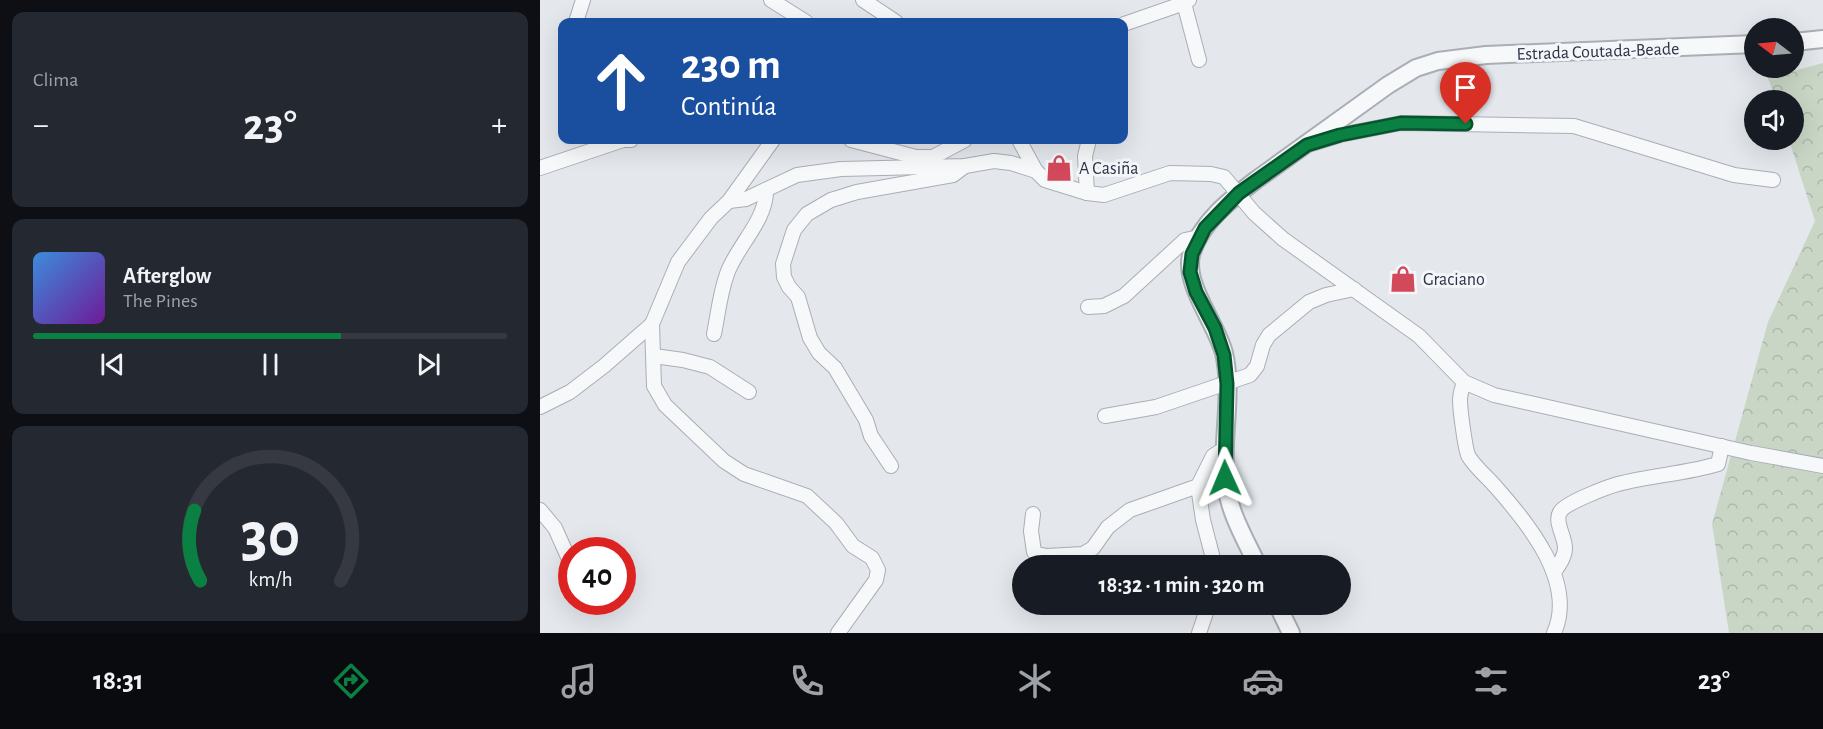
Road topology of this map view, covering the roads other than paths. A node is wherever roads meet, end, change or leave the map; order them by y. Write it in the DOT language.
graph roads {
  1 [pos="583,0"];
  2 [pos="771,0"];
  3 [pos="863,0"];
  4 [pos="1186,1"];
  5 [pos="794,7"];
  6 [pos="577,18"];
  7 [pos="885,18"];
  8 [pos="1128,23"];
  9 [pos="1823,39"];
  10 [pos="1804,41"];
  11 [pos="1744,44"];
  12 [pos="1199,60"];
  13 [pos="611,144"];
  14 [pos="770,144"];
  15 [pos="866,144"];
  16 [pos="957,144"];
  17 [pos="1021,144"];
  18 [pos="1088,144"];
  19 [pos="1307,145"];
  20 [pos="916,157"];
  21 [pos="965,166"];
  22 [pos="540,168"];
  23 [pos="870,169"];
  24 [pos="1036,171"];
  25 [pos="1773,180"];
  26 [pos="766,190"];
  27 [pos="1087,193"];
  28 [pos="1239,193"];
  29 [pos="729,201"];
  30 [pos="1199,237"];
  31 [pos="1354,289"];
  32 [pos="1088,307"];
  33 [pos="652,324"];
  34 [pos="714,334"];
  35 [pos="654,356"];
  36 [pos="1464,382"];
  37 [pos="1227,384"];
  38 [pos="749,392"];
  39 [pos="540,407"];
  40 [pos="1105,416"];
  41 [pos="1722,446"];
  42 [pos="1224,449"];
  43 [pos="891,466"];
  44 [pos="1823,466"];
  45 [pos="1198,486"];
  46 [pos="540,510"];
  47 [pos="1033,514"];
  48 [pos="559,537"];
  49 [pos="1212,555"];
  50 [pos="1253,555"];
  51 [pos="1554,572"];
  52 [pos="1205,615"];
  53 [pos="1282,615"];
  54 [pos="838,633"];
  55 [pos="1199,633"];
  56 [pos="1291,633"];
  57 [pos="1554,633"];
  1 -- 6 [label="street"];
  2 -- 5 [label="street"];
  3 -- 7 [label="street"];
  4 -- 8 [label="street"];
  4 -- 12 [label="street"];
  9 -- 10 [label="street"];
  11 -- 19 [label="street, Estrada Coutada-Beade"];
  13 -- 22 [label="street"];
  14 -- 29 [label="street"];
  15 -- 20 [label="street"];
  16 -- 20 [label="street"];
  17 -- 24 [label="street"];
  18 -- 27 [label="street"];
  19 -- 25 [label="street"];
  19 -- 28 [label="street, Estrada Coutada-Beade"];
  20 -- 23 [label="street"];
  21 -- 23 [label="street"];
  21 -- 24 [label="street"];
  21 -- 43 [label="street"];
  23 -- 26 [label="street"];
  24 -- 27 [label="street"];
  26 -- 29 [label="street"];
  26 -- 34 [label="street"];
  27 -- 28 [label="street"];
  28 -- 30 [label="street, Estrada Coutada-Beade"];
  28 -- 31 [label="street"];
  29 -- 33 [label="street"];
  30 -- 32 [label="street"];
  30 -- 37 [label="street, Estrada Coutada-Beade"];
  31 -- 36 [label="street"];
  31 -- 37 [label="street"];
  33 -- 35 [label="street"];
  33 -- 39 [label="street"];
  35 -- 38 [label="street"];
  35 -- 54 [label="street"];
  36 -- 41 [label="street"];
  36 -- 51 [label="street"];
  37 -- 40 [label="street"];
  37 -- 42 [label="street, Estrada Coutada-Beade"];
  41 -- 44 [label="street"];
  41 -- 51 [label="street"];
  42 -- 45 [label="street"];
  42 -- 50 [label="street, Estrada Coutada-Beade"];
  45 -- 47 [label="street"];
  45 -- 49 [label="street"];
  46 -- 48 [label="street"];
  51 -- 57 [label="street"];
  52 -- 55 [label="street"];
  53 -- 56 [label="street"];
}
